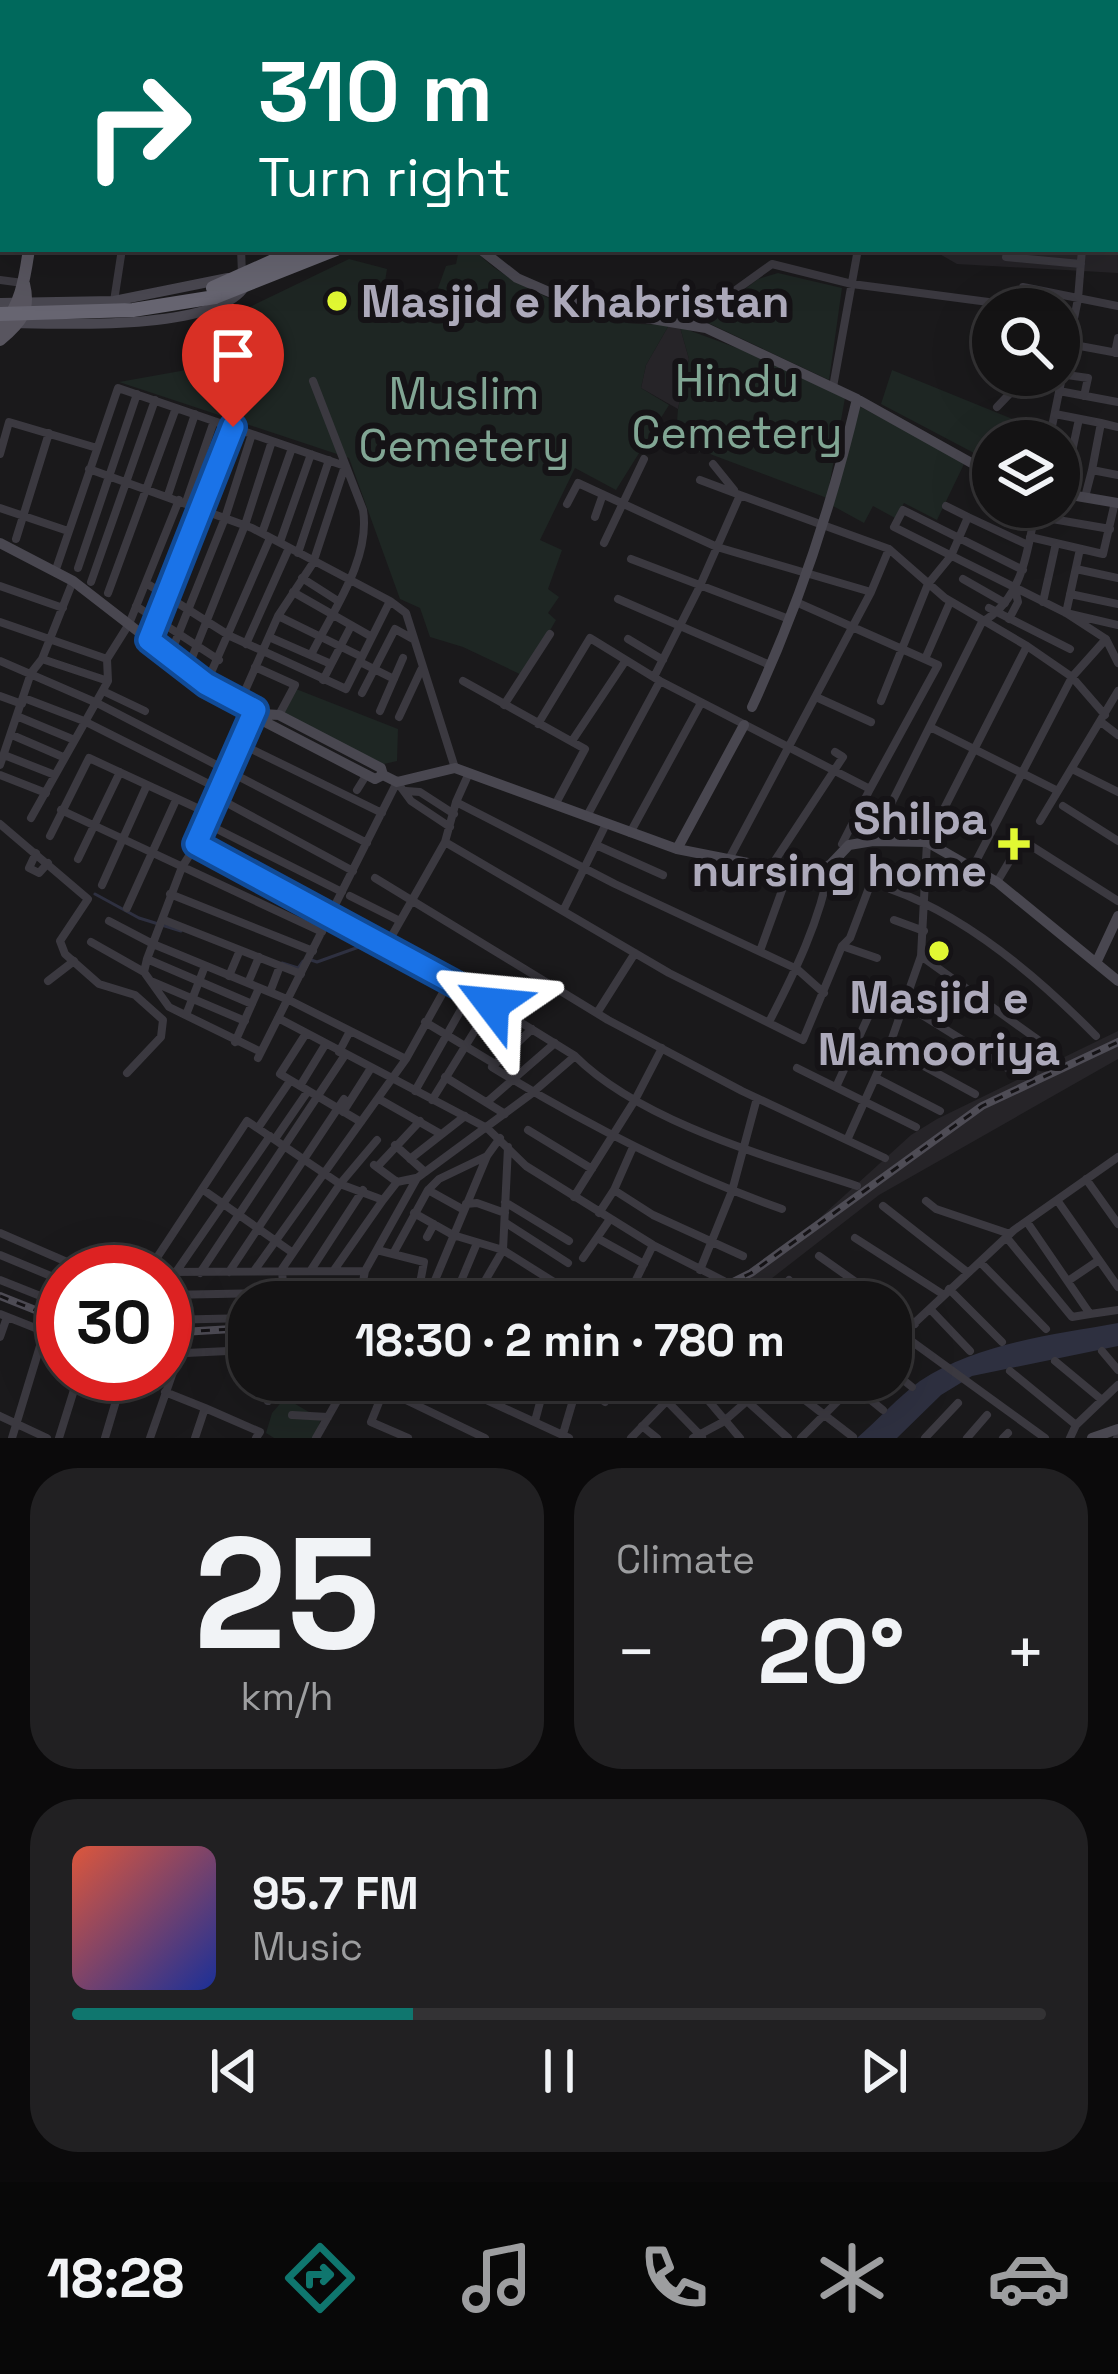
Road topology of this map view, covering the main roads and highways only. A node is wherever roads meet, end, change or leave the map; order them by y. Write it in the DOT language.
graph roads {
  1 [pos="28,252"];
  2 [pos="294,252"];
  3 [pos="326,252"];
  4 [pos="241,279"];
  5 [pos="6,313"];
  6 [pos="0,340"];
  1 -- 5 [label="main road"];
  2 -- 4 [label="highway"];
  3 -- 4 [label="highway"];
  4 -- 5 [label="highway, bridge"];
  5 -- 6 [label="main road"];
}
